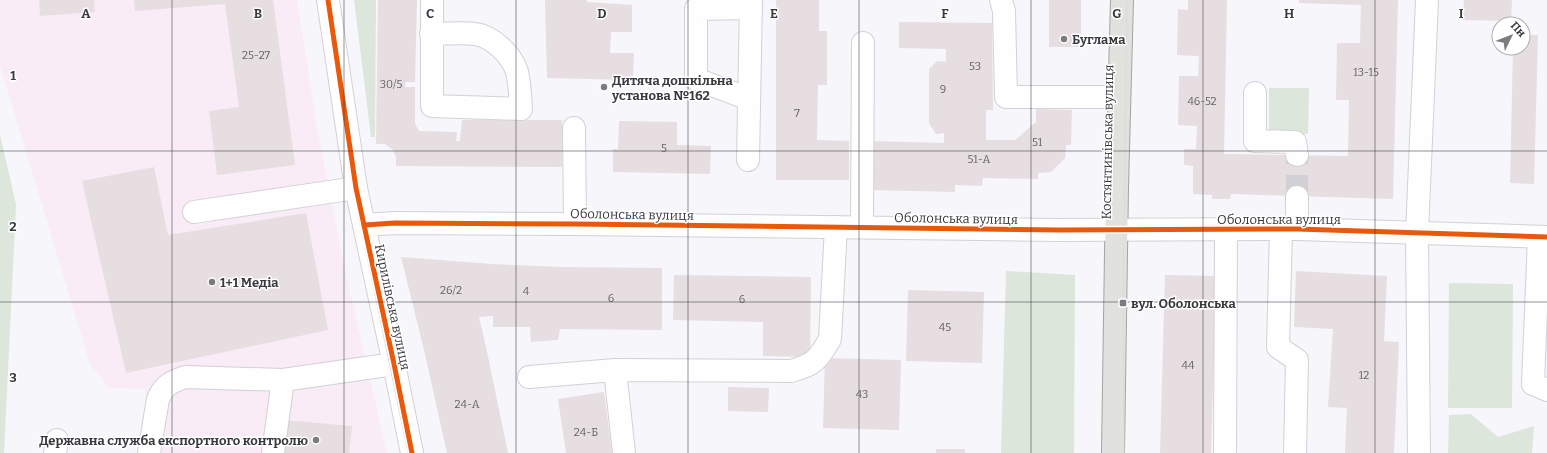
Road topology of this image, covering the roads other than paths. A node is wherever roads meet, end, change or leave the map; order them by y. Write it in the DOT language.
graph roads {
  1 [pos="328,0"];
  2 [pos="432,0"];
  3 [pos="1001,0"];
  4 [pos="1122,0"];
  5 [pos="1428,0"];
  6 [pos="751,4"];
  7 [pos="431,34"];
  8 [pos="863,43"];
  9 [pos="1255,93"];
  10 [pos="1119,97"];
  11 [pos="749,99"];
  12 [pos="574,128"];
  13 [pos="1297,155"];
  14 [pos="748,160"];
  15 [pos="356,188"];
  16 [pos="1297,196"];
  17 [pos="194,212"];
  18 [pos="575,224"];
  19 [pos="364,225"];
  20 [pos="836,227"];
  21 [pos="862,227"];
  22 [pos="1116,230"];
  23 [pos="1226,230"];
  24 [pos="1289,230"];
  25 [pos="1417,233"];
  26 [pos="1543,237"];
  27 [pos="394,364"];
  28 [pos="615,370"];
  29 [pos="529,377"];
  30 [pos="283,380"];
  31 [pos="1547,390"];
  32 [pos="150,453"];
  33 [pos="273,453"];
  34 [pos="412,453"];
  35 [pos="624,453"];
  36 [pos="1113,453"];
  37 [pos="1225,453"];
  38 [pos="1295,453"];
  39 [pos="1418,453"];
  1 -- 15 [label="street, Кирилівська вулиця"];
  2 -- 7 [label="street"];
  3 -- 10 [label="street"];
  4 -- 10 [label="main road, Костянтинівська вулиця"];
  5 -- 25 [label="street"];
  6 -- 11 [label="street"];
  6 -- 11 [label="street"];
  7 -- 7 [label="street"];
  8 -- 21 [label="street"];
  9 -- 13 [label="street"];
  10 -- 22 [label="main road, Костянтинівська вулиця"];
  11 -- 14 [label="street"];
  12 -- 18 [label="street"];
  15 -- 17 [label="street"];
  15 -- 19 [label="street, Кирилівська вулиця"];
  16 -- 24 [label="street"];
  18 -- 19 [label="street, Оболонська вулиця"];
  18 -- 20 [label="street, Оболонська вулиця"];
  19 -- 27 [label="street, Кирилівська вулиця"];
  20 -- 21 [label="street, Оболонська вулиця"];
  20 -- 28 [label="street"];
  21 -- 22 [label="street, Оболонська вулиця"];
  22 -- 23 [label="street, Оболонська вулиця"];
  22 -- 36 [label="main road, Костянтинівська вулиця"];
  23 -- 24 [label="street, Оболонська вулиця"];
  23 -- 37 [label="street"];
  24 -- 25 [label="street, Оболонська вулиця"];
  24 -- 38 [label="street"];
  25 -- 26 [label="street, Оболонська вулиця"];
  25 -- 39 [label="street"];
  26 -- 31 [label="street"];
  27 -- 30 [label="street"];
  27 -- 34 [label="street, Кирилівська вулиця"];
  28 -- 29 [label="street"];
  28 -- 35 [label="street"];
  30 -- 32 [label="street"];
  30 -- 33 [label="street"];
}
